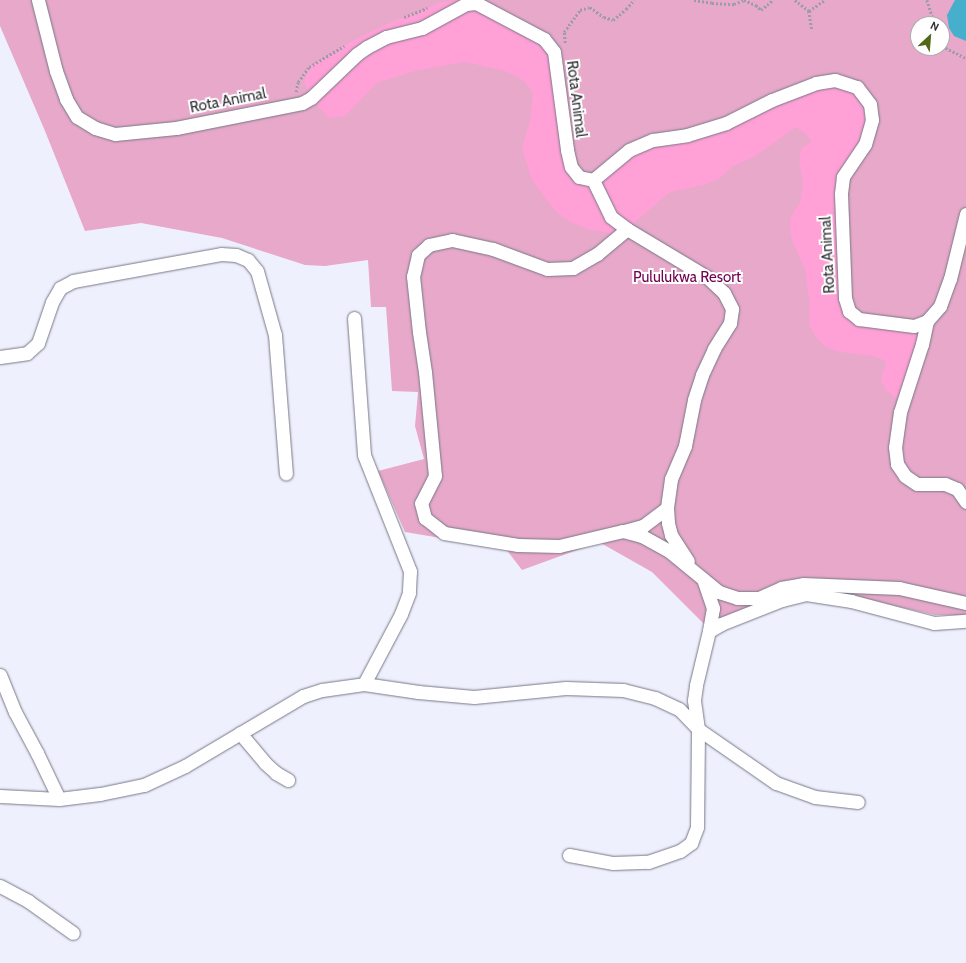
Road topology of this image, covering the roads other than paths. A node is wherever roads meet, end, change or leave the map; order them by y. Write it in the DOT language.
graph roads {
  1 [pos="38,0"];
  2 [pos="593,180"];
  3 [pos="966,214"];
  4 [pos="627,229"];
  5 [pos="354,318"];
  6 [pos="927,321"];
  7 [pos="0,357"];
  8 [pos="286,474"];
  9 [pos="966,502"];
  10 [pos="667,508"];
  11 [pos="623,531"];
  12 [pos="702,578"];
  13 [pos="966,603"];
  14 [pos="966,621"];
  15 [pos="709,632"];
  16 [pos="0,675"];
  17 [pos="364,684"];
  18 [pos="698,729"];
  19 [pos="240,733"];
  20 [pos="288,780"];
  21 [pos="0,796"];
  22 [pos="59,799"];
  23 [pos="858,802"];
  24 [pos="569,855"];
  25 [pos="0,886"];
  26 [pos="73,933"];
  1 -- 2 [label="street, Rota Animal"];
  2 -- 4 [label="street"];
  2 -- 6 [label="street, Rota Animal"];
  3 -- 6 [label="street"];
  4 -- 10 [label="street"];
  4 -- 11 [label="street"];
  5 -- 17 [label="street"];
  6 -- 9 [label="street"];
  7 -- 8 [label="street"];
  10 -- 11 [label="street"];
  10 -- 12 [label="street"];
  11 -- 12 [label="street"];
  12 -- 13 [label="street"];
  12 -- 15 [label="street"];
  14 -- 15 [label="street"];
  15 -- 18 [label="street"];
  16 -- 22 [label="street"];
  17 -- 18 [label="street"];
  17 -- 19 [label="street"];
  18 -- 23 [label="street"];
  18 -- 24 [label="street"];
  19 -- 20 [label="street"];
  19 -- 22 [label="street"];
  21 -- 22 [label="street"];
  25 -- 26 [label="street"];
}
